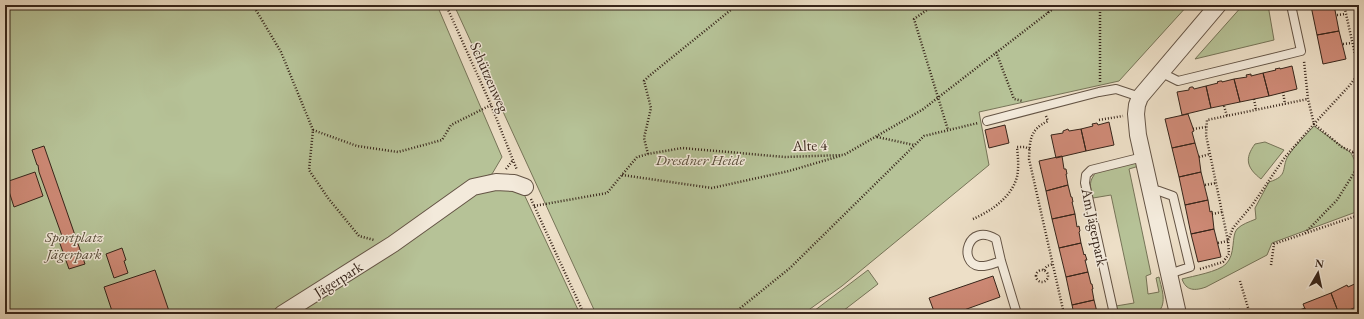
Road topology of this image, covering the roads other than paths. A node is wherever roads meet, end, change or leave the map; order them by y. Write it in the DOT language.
graph roads {
  1 [pos="1218,5"];
  2 [pos="1291,5"];
  3 [pos="1160,72"];
  4 [pos="1140,97"];
  5 [pos="986,121"];
  6 [pos="1143,157"];
  7 [pos="526,187"];
  8 [pos="1149,189"];
  9 [pos="1001,261"];
  10 [pos="1169,274"];
  11 [pos="282,314"];
  12 [pos="1017,314"];
  13 [pos="1114,314"];
  14 [pos="1178,314"];
  1 -- 3 [label="street"];
  2 -- 3 [label="lane"];
  3 -- 4 [label="street"];
  4 -- 5 [label="lane"];
  4 -- 6 [label="street"];
  6 -- 8 [label="street"];
  6 -- 13 [label="lane, Am Jägerpark"];
  7 -- 11 [label="street, Jägerpark"];
  8 -- 10 [label="street"];
  8 -- 10 [label="lane"];
  9 -- 9 [label="lane"];
  9 -- 12 [label="lane"];
  10 -- 14 [label="street"];
}
